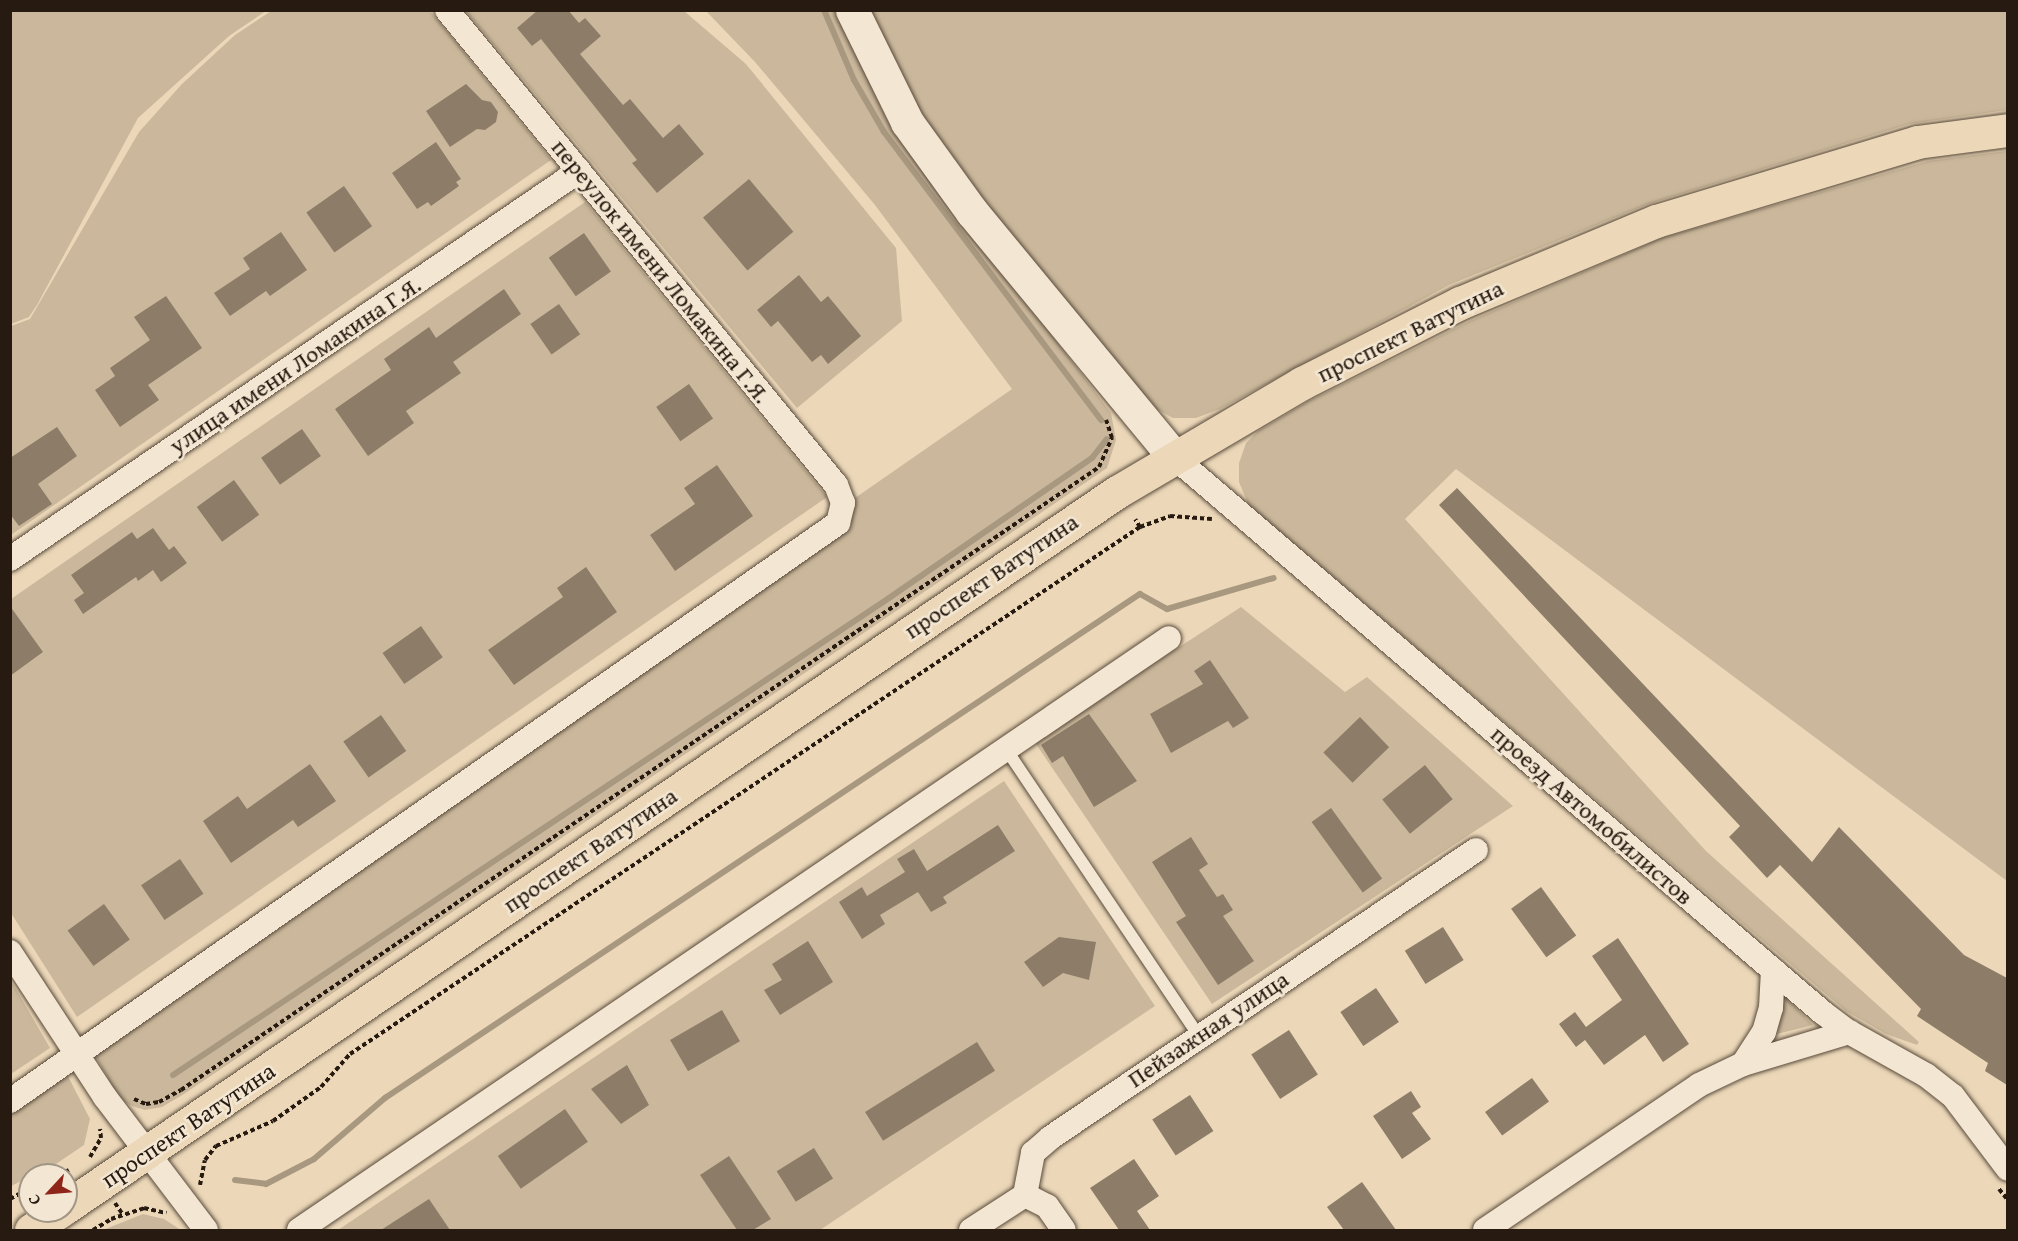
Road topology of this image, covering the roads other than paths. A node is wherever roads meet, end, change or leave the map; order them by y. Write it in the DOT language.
graph roads {
  1 [pos="447,10"];
  2 [pos="852,10"];
  3 [pos="2007,130"];
  4 [pos="579,171"];
  5 [pos="1174,457"];
  6 [pos="10,559"];
  7 [pos="1169,638"];
  8 [pos="1006,749"];
  9 [pos="1476,850"];
  10 [pos="10,952"];
  11 [pos="1773,970"];
  12 [pos="1849,1032"];
  13 [pos="1198,1035"];
  14 [pos="78,1056"];
  15 [pos="1743,1064"];
  16 [pos="10,1101"];
  17 [pos="148,1153"];
  18 [pos="2001,1176"];
  19 [pos="1025,1195"];
  20 [pos="78,1199"];
  21 [pos="206,1230"];
  22 [pos="299,1230"];
  23 [pos="972,1230"];
  24 [pos="1064,1230"];
  25 [pos="1485,1230"];
  1 -- 4 [label="street, переулок имени Ломакина Г.Я."];
  2 -- 5 [label="street"];
  3 -- 5 [label="main road, проспект Ватутина"];
  4 -- 6 [label="street, улица имени Ломакина Г.Я."];
  4 -- 14 [label="street, переулок имени Ломакина Г.Я."];
  5 -- 11 [label="street, проезд Автомобилистов"];
  5 -- 17 [label="main road, проспект Ватутина"];
  7 -- 8 [label="street"];
  8 -- 13 [label="lane"];
  8 -- 22 [label="street"];
  9 -- 13 [label="street, Пейзажная улица"];
  10 -- 14 [label="street"];
  11 -- 12 [label="street, проезд Автомобилистов"];
  11 -- 15 [label="street"];
  12 -- 15 [label="street"];
  12 -- 18 [label="street, проезд Автомобилистов"];
  13 -- 19 [label="street, Пейзажная улица"];
  14 -- 16 [label="street, переулок имени Ломакина Г.Я."];
  14 -- 17 [label="street"];
  15 -- 25 [label="street"];
  17 -- 20 [label="main road, проспект Ватутина"];
  17 -- 21 [label="street"];
  19 -- 23 [label="street"];
  19 -- 24 [label="street"];
}
